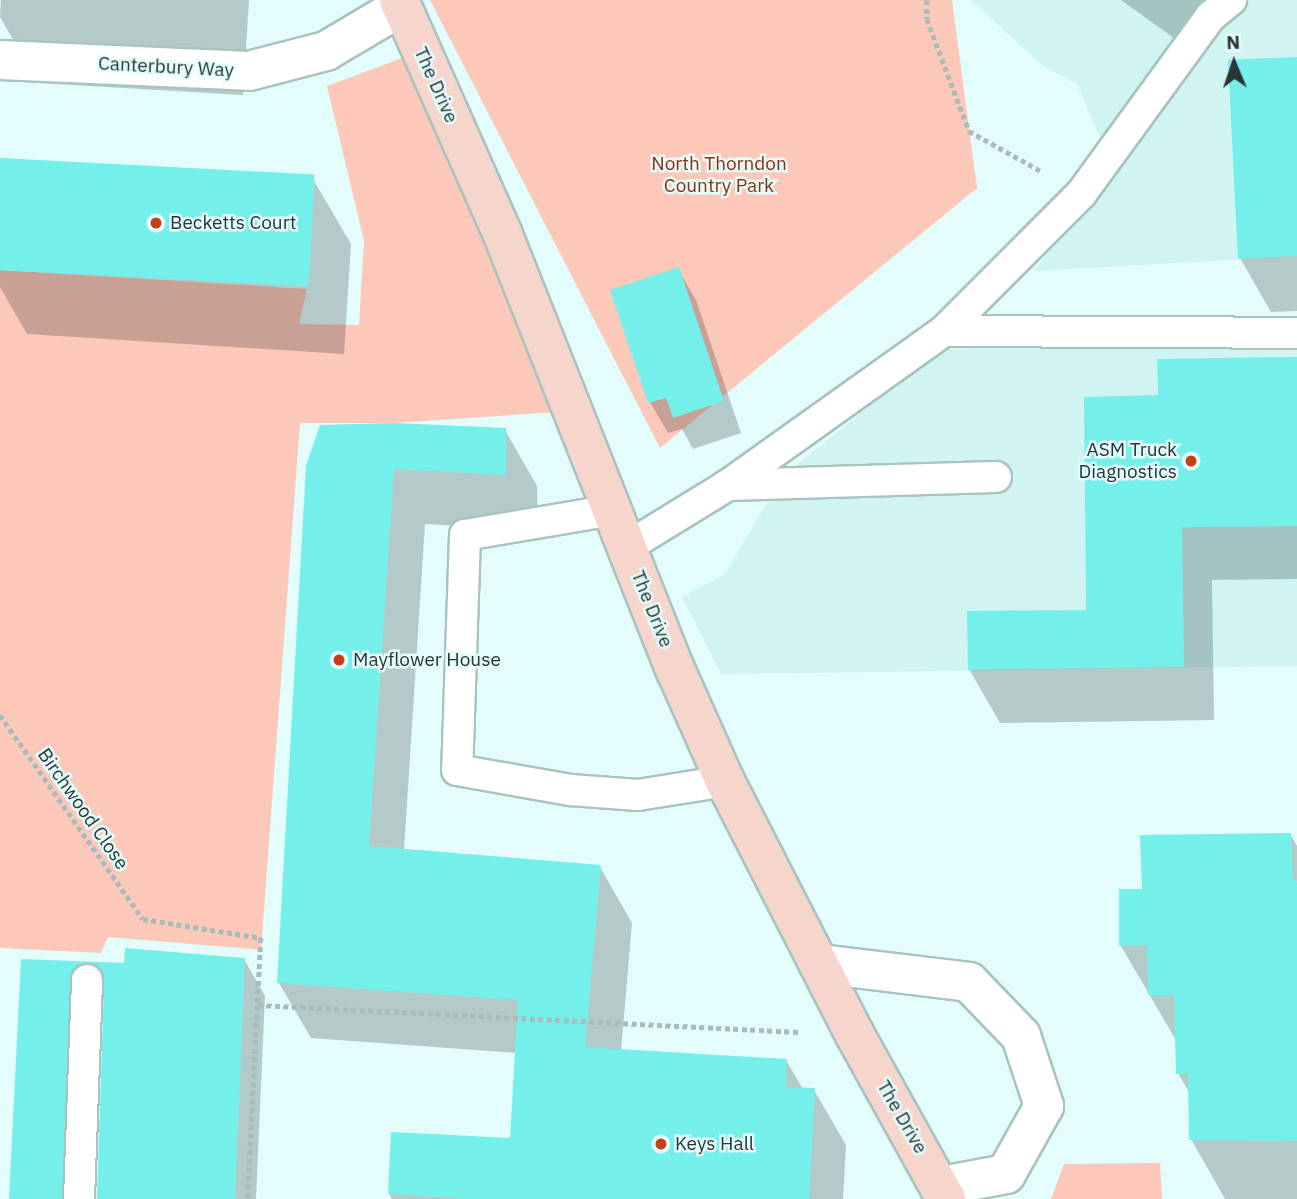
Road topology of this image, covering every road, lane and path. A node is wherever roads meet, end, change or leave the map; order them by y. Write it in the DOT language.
graph roads {
  1 [pos="927,0"];
  2 [pos="1231,0"];
  3 [pos="401,3"];
  4 [pos="0,60"];
  5 [pos="1081,194"];
  6 [pos="944,331"];
  7 [pos="1297,333"];
  8 [pos="996,477"];
  9 [pos="728,485"];
  10 [pos="612,510"];
  11 [pos="627,547"];
  12 [pos="0,715"];
  13 [pos="725,781"];
  14 [pos="821,964"];
  15 [pos="87,980"];
  16 [pos="258,1005"];
  17 [pos="855,1035"];
  18 [pos="944,1193"];
  19 [pos="79,1199"];
  20 [pos="248,1199"];
  1 -- 5 [label="path"];
  2 -- 5 [label="lane"];
  3 -- 4 [label="street, Canterbury Way"];
  3 -- 10 [label="street, The Drive"];
  5 -- 6 [label="lane"];
  6 -- 7 [label="lane"];
  6 -- 9 [label="lane"];
  8 -- 9 [label="lane"];
  9 -- 11 [label="lane"];
  10 -- 11 [label="street, The Drive"];
  10 -- 13 [label="lane"];
  11 -- 13 [label="street, The Drive"];
  12 -- 16 [label="path, Birchwood Close"];
  13 -- 14 [label="street, The Drive"];
  14 -- 17 [label="street, The Drive"];
  14 -- 18 [label="street"];
  15 -- 19 [label="lane"];
  16 -- 17 [label="path"];
  16 -- 20 [label="path"];
  17 -- 18 [label="street, The Drive"];
}
